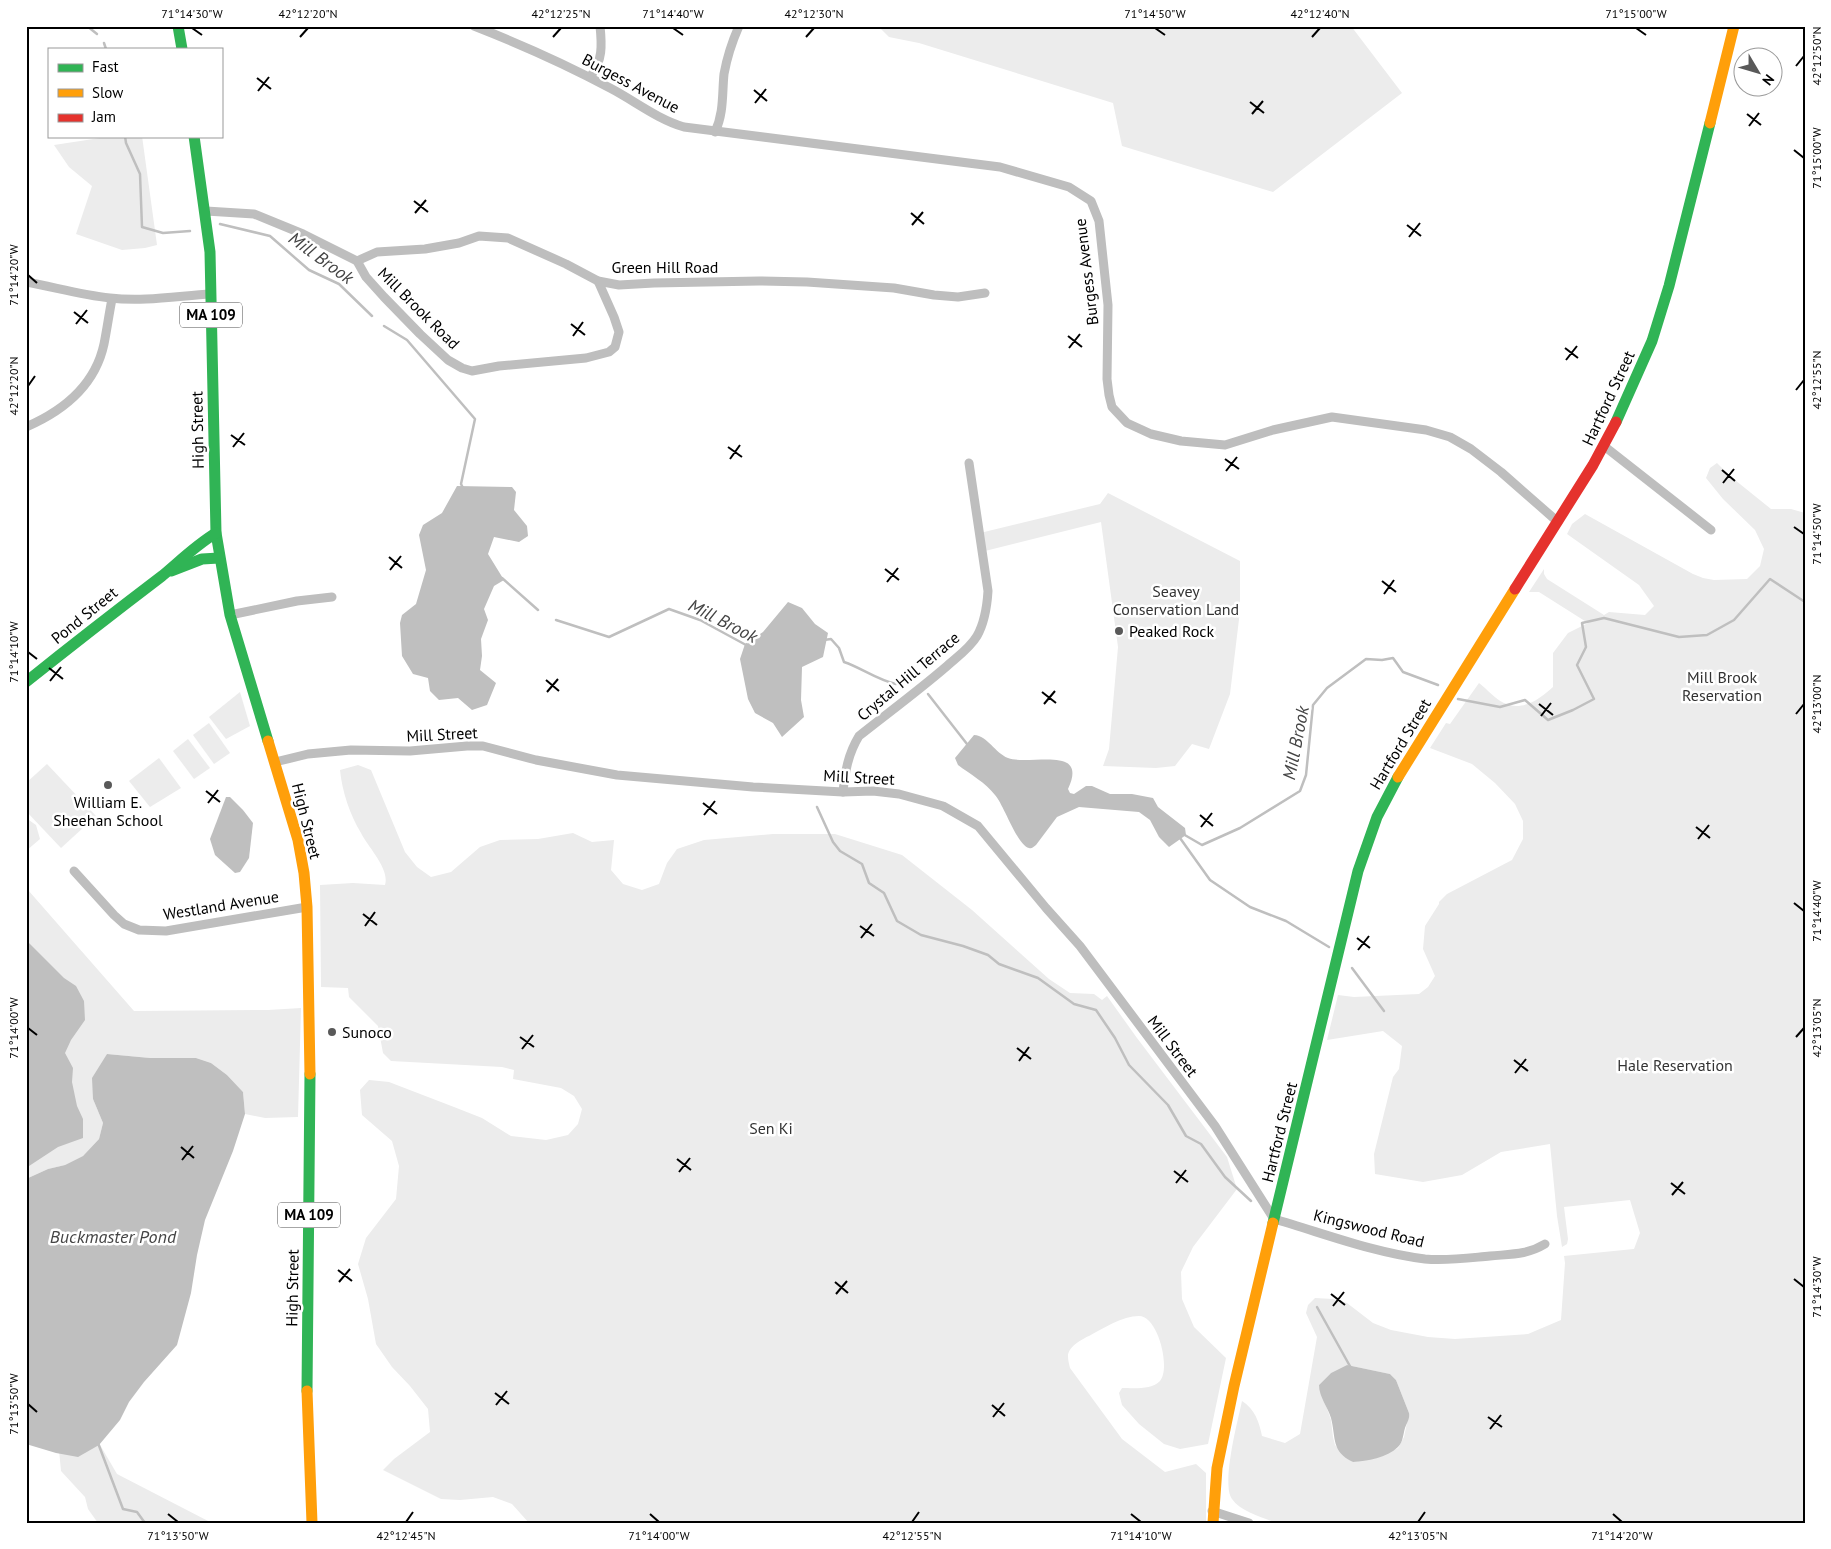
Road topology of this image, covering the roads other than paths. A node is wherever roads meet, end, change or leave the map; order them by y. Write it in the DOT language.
graph roads {
  1 [pos="178,26"];
  2 [pos="474,26"];
  3 [pos="600,26"];
  4 [pos="739,26"];
  5 [pos="1734,26"];
  6 [pos="182,48"];
  7 [pos="590,77"];
  8 [pos="716,132"];
  9 [pos="194,138"];
  10 [pos="206,211"];
  11 [pos="357,261"];
  12 [pos="598,281"];
  13 [pos="26,282"];
  14 [pos="986,293"];
  15 [pos="211,294"];
  16 [pos="112,299"];
  17 [pos="26,427"];
  18 [pos="1604,446"];
  19 [pos="969,463"];
  20 [pos="1558,522"];
  21 [pos="1711,530"];
  22 [pos="216,533"];
  23 [pos="219,558"];
  24 [pos="164,574"];
  25 [pos="332,597"];
  26 [pos="230,616"];
  27 [pos="26,682"];
  28 [pos="275,762"];
  29 [pos="843,792"];
  30 [pos="74,870"];
  31 [pos="307,907"];
  32 [pos="1274,1219"];
  33 [pos="1545,1244"];
  34 [pos="1212,1517"];
  35 [pos="312,1523"];
  36 [pos="1249,1523"];
  1 -- 6 [label="street"];
  2 -- 7 [label="street, Burgess Avenue"];
  3 -- 7 [label="street"];
  4 -- 8 [label="street"];
  5 -- 18 [label="street, Hartford Street"];
  7 -- 8 [label="street, Burgess Avenue"];
  8 -- 20 [label="street, Burgess Avenue"];
  9 -- 10 [label="street, High Street / MA 109"];
  10 -- 11 [label="street, Mill Brook Road"];
  10 -- 15 [label="street, High Street / MA 109"];
  11 -- 12 [label="street, Green Hill Road"];
  11 -- 12 [label="street, Mill Brook Road"];
  12 -- 14 [label="street, Green Hill Road"];
  13 -- 16 [label="street"];
  15 -- 16 [label="street"];
  15 -- 22 [label="street, High Street / MA 109"];
  16 -- 17 [label="street"];
  18 -- 20 [label="street, Hartford Street"];
  18 -- 21 [label="street"];
  19 -- 29 [label="street, Crystal Hill Terrace"];
  20 -- 32 [label="street, Hartford Street"];
  22 -- 23 [label="street, High Street / MA 109"];
  22 -- 24 [label="street, Pond Street"];
  23 -- 24 [label="street, Pond Street"];
  23 -- 26 [label="street, High Street / MA 109"];
  24 -- 27 [label="street, Pond Street"];
  25 -- 26 [label="street"];
  26 -- 28 [label="street, High Street / MA 109"];
  28 -- 29 [label="street, Mill Street"];
  28 -- 31 [label="street, High Street / MA 109"];
  29 -- 32 [label="street, Mill Street"];
  30 -- 31 [label="street, Westland Avenue"];
  31 -- 35 [label="street, High Street / MA 109"];
  32 -- 33 [label="street, Kingswood Road"];
  32 -- 34 [label="street, Hartford Street"];
  34 -- 36 [label="street"];
}
